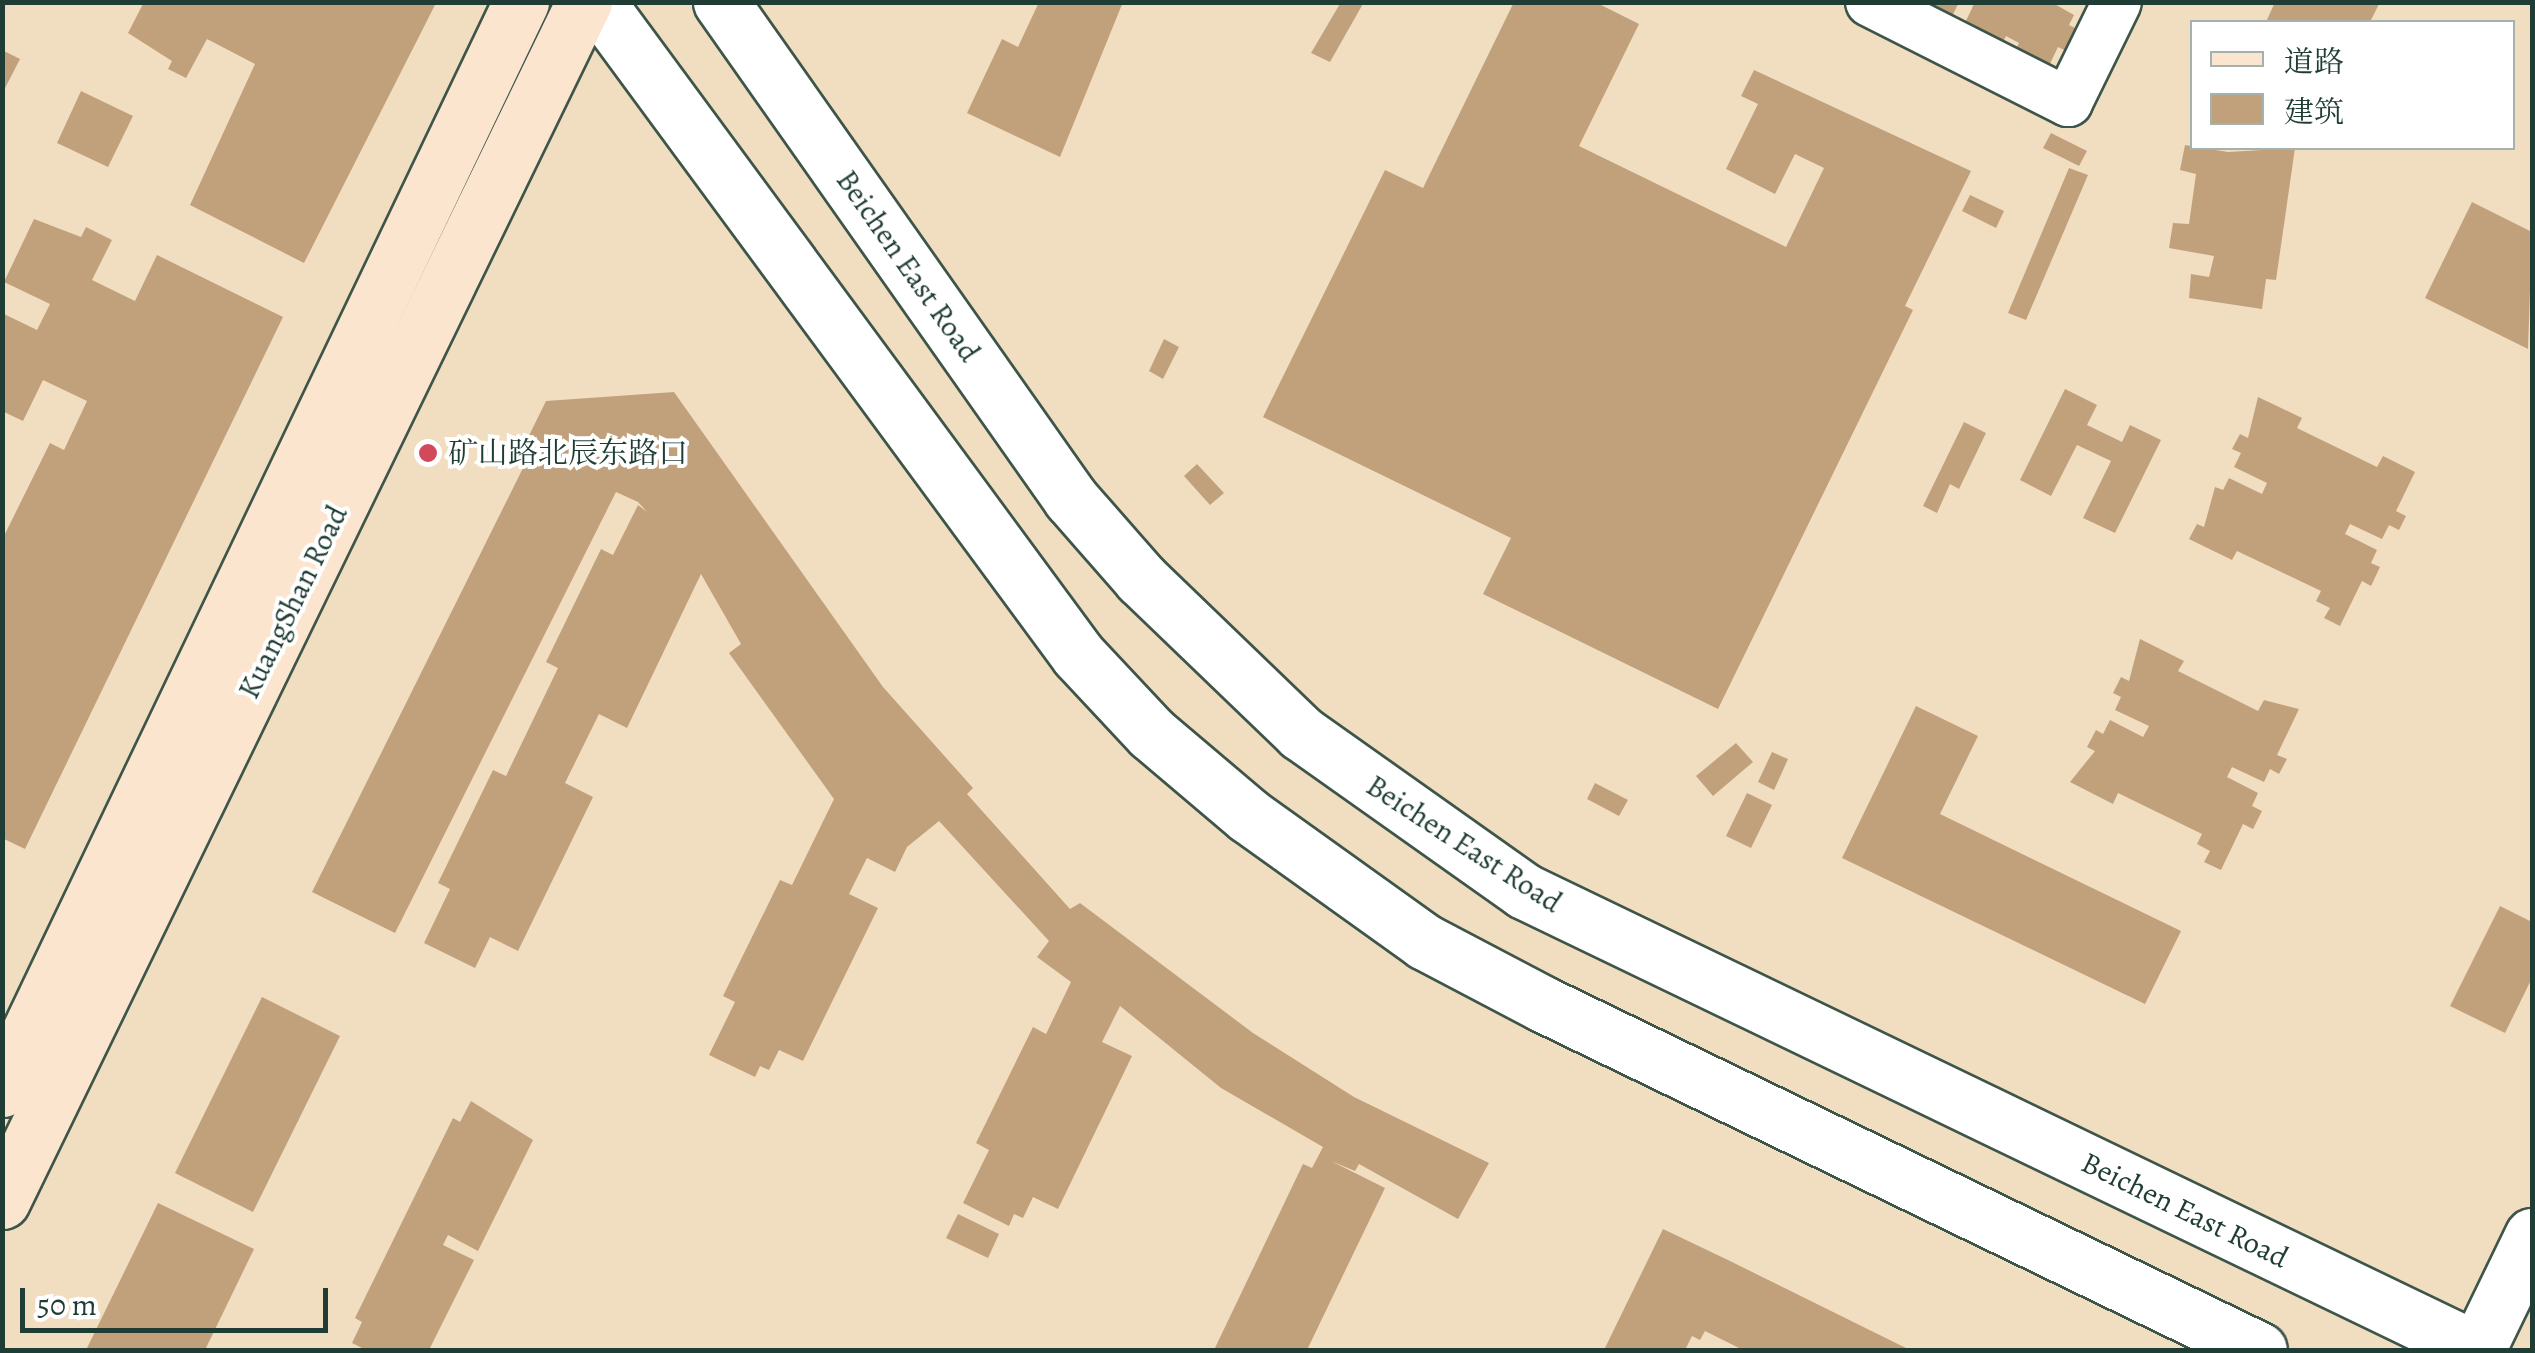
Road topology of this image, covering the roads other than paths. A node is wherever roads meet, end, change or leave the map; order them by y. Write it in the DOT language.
graph roads {
  1 [pos="521,2"];
  2 [pos="584,2"];
  3 [pos="597,2"];
  4 [pos="722,2"];
  5 [pos="1870,2"];
  6 [pos="2117,2"];
  7 [pos="2,1089"];
  8 [pos="2,1201"];
  9 [pos="2532,1236"];
  10 [pos="2260,1350"];
  11 [pos="2477,1350"];
  1 -- 7 [label="main road, KuangShan Road"];
  2 -- 8 [label="main road, KuangShan Road"];
  3 -- 10 [label="street"];
  4 -- 11 [label="street, Beichen East Road"];
  5 -- 6 [label="street"];
  9 -- 11 [label="street"];
}
